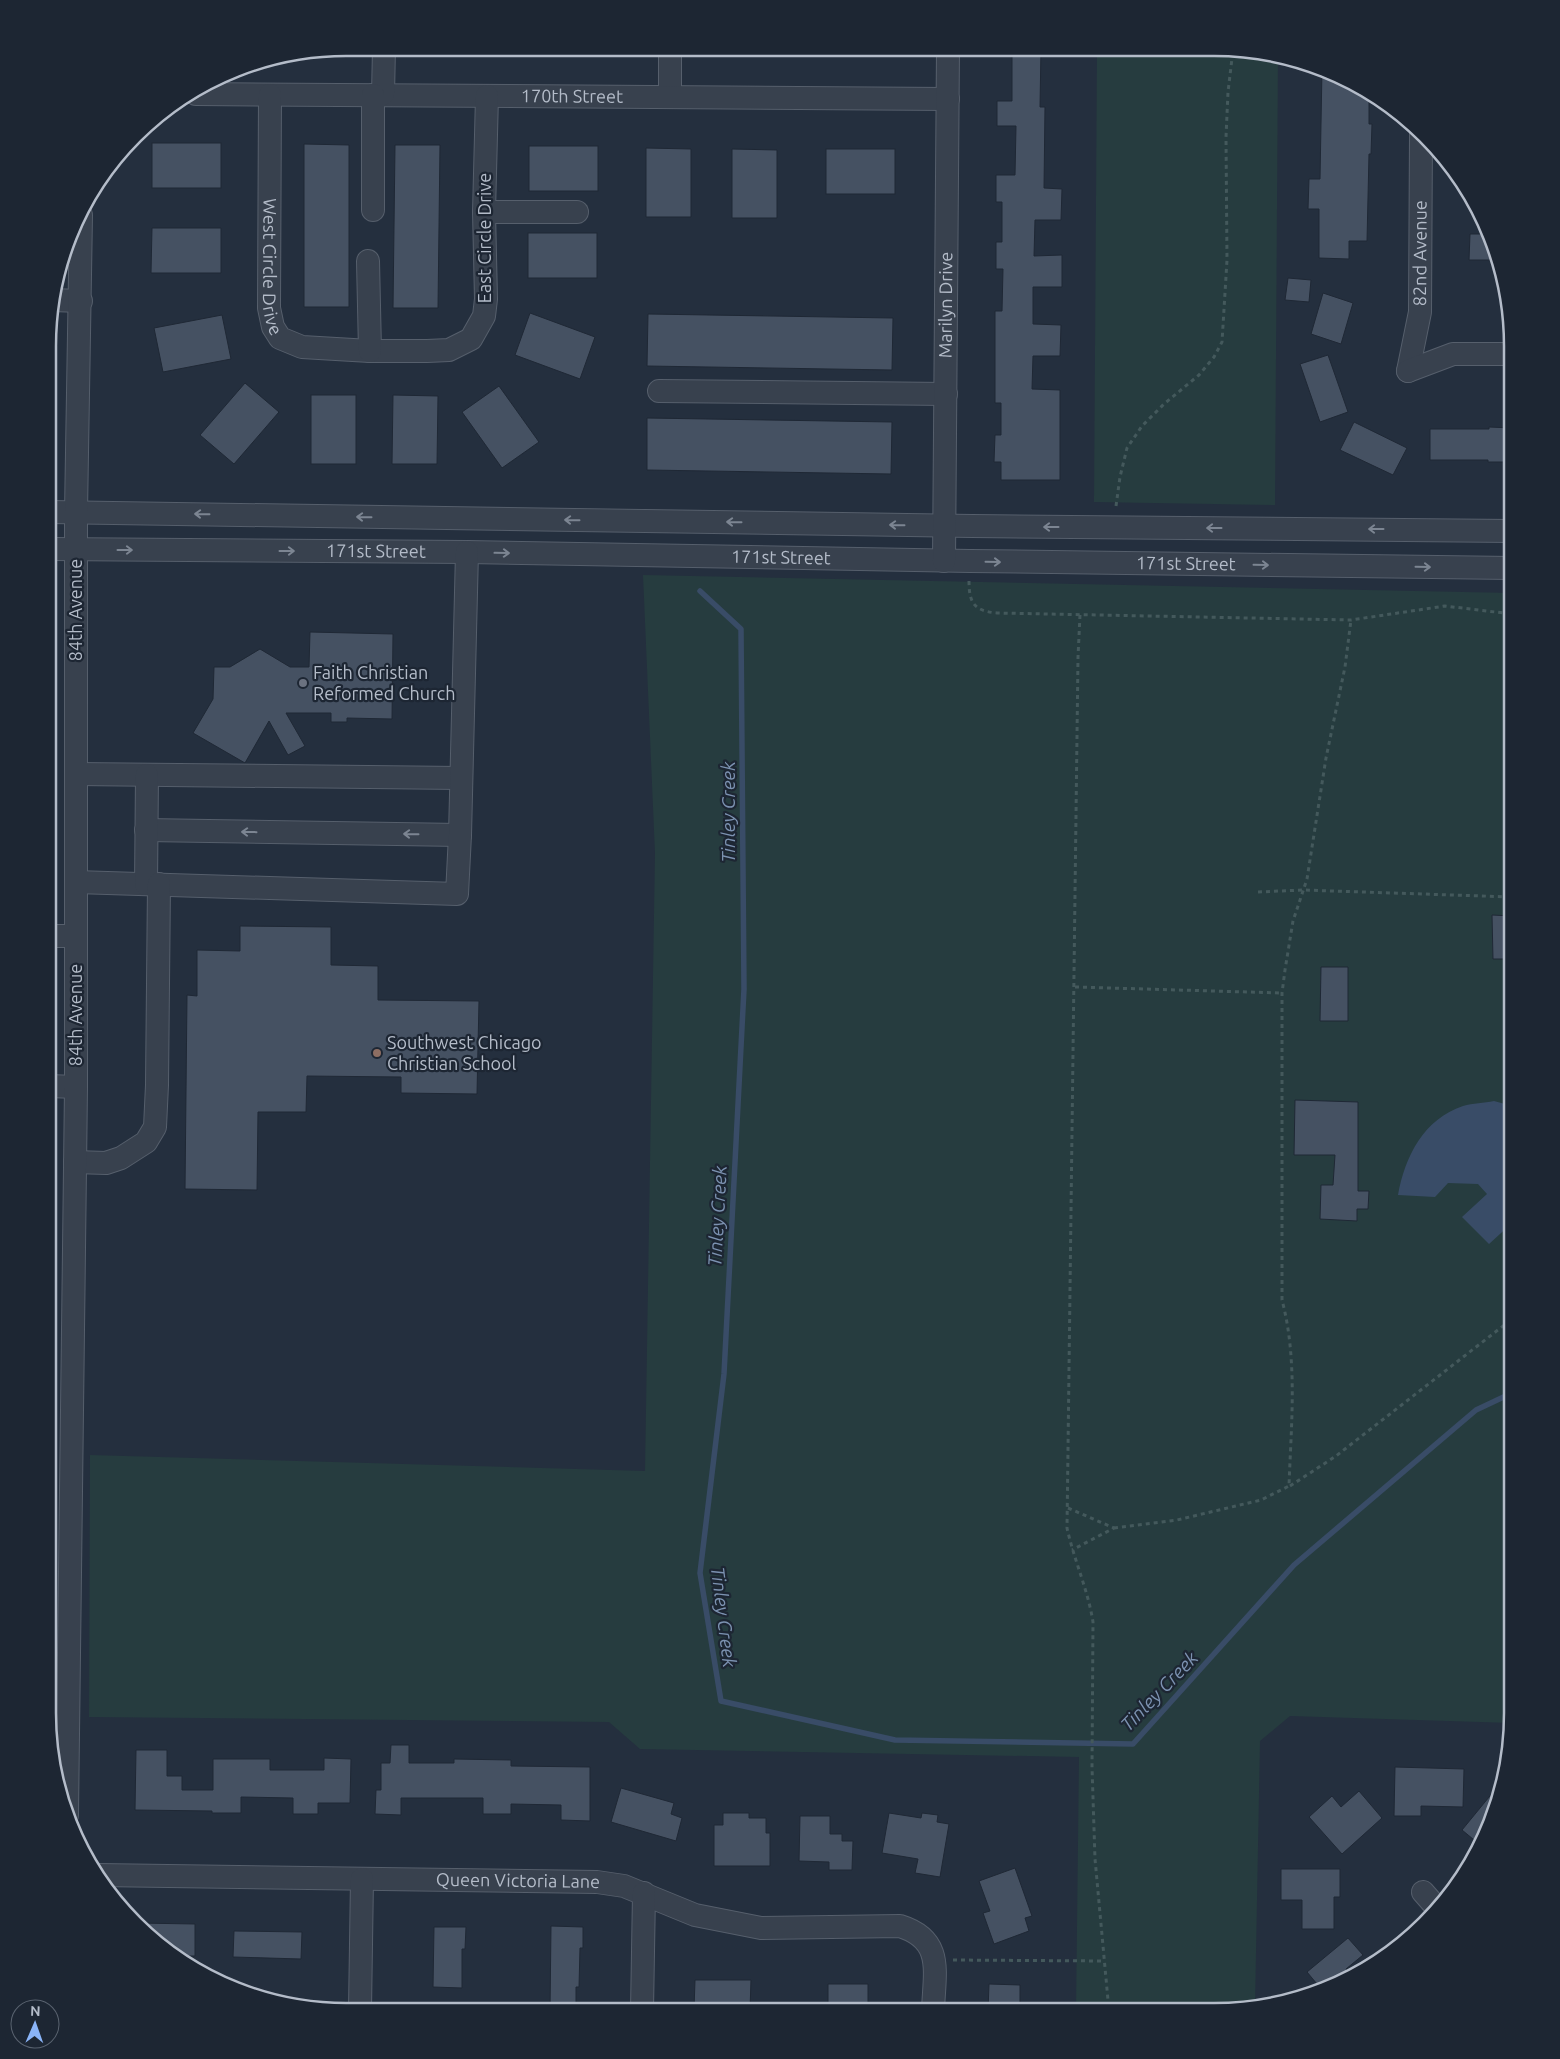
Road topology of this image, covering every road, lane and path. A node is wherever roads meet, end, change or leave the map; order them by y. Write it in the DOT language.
graph roads {
  1 [pos="383,56"];
  2 [pos="670,56"];
  3 [pos="948,56"];
  4 [pos="1232,57"];
  5 [pos="203,94"];
  6 [pos="270,95"];
  7 [pos="378,95"];
  8 [pos="487,96"];
  9 [pos="670,96"];
  10 [pos="948,99"];
  11 [pos="1422,144"];
  12 [pos="373,210"];
  13 [pos="484,212"];
  14 [pos="577,212"];
  15 [pos="81,229"];
  16 [pos="368,261"];
  17 [pos="60,300"];
  18 [pos="81,301"];
  19 [pos="374,351"];
  20 [pos="1504,354"];
  21 [pos="659,391"];
  22 [pos="946,394"];
  23 [pos="1118,506"];
  24 [pos="56,512"];
  25 [pos="76,512"];
  26 [pos="946,526"];
  27 [pos="1504,531"];
  28 [pos="56,549"];
  29 [pos="76,550"];
  30 [pos="467,552"];
  31 [pos="944,560"];
  32 [pos="1504,568"];
  33 [pos="968,576"];
  34 [pos="1504,613"];
  35 [pos="1080,615"];
  36 [pos="1350,620"];
  37 [pos="76,774"];
  38 [pos="147,775"];
  39 [pos="460,778"];
  40 [pos="146,830"];
  41 [pos="460,835"];
  42 [pos="76,882"];
  43 [pos="152,884"];
  44 [pos="1303,890"];
  45 [pos="1258,892"];
  46 [pos="1504,897"];
  47 [pos="56,936"];
  48 [pos="76,936"];
  49 [pos="1075,987"];
  50 [pos="1282,993"];
  51 [pos="56,1086"];
  52 [pos="76,1087"];
  53 [pos="75,1162"];
  54 [pos="1504,1325"];
  55 [pos="1289,1486"];
  56 [pos="1068,1508"];
  57 [pos="1114,1528"];
  58 [pos="1072,1550"];
  59 [pos="67,1792"];
  60 [pos="106,1875"];
  61 [pos="362,1879"];
  62 [pos="644,1893"];
  63 [pos="930,1951"];
  64 [pos="1104,1962"];
  65 [pos="360,2003"];
  66 [pos="642,2003"];
  67 [pos="933,2003"];
  68 [pos="1108,2003"];
  1 -- 7 [label="street"];
  2 -- 9 [label="street"];
  3 -- 10 [label="street, Marilyn Drive"];
  4 -- 23 [label="path"];
  5 -- 6 [label="street, 170th Street"];
  6 -- 7 [label="street, 170th Street"];
  6 -- 19 [label="street, West Circle Drive"];
  7 -- 8 [label="street, 170th Street"];
  7 -- 12 [label="street"];
  8 -- 9 [label="street, 170th Street"];
  8 -- 13 [label="street, East Circle Drive"];
  9 -- 10 [label="street, 170th Street"];
  10 -- 22 [label="street, Marilyn Drive"];
  11 -- 20 [label="street, 82nd Avenue"];
  13 -- 14 [label="street"];
  13 -- 19 [label="street, East Circle Drive"];
  15 -- 18 [label="street, 84th Avenue"];
  16 -- 19 [label="street"];
  17 -- 18 [label="street"];
  18 -- 25 [label="street, 84th Avenue"];
  21 -- 22 [label="street"];
  22 -- 26 [label="street, Marilyn Drive"];
  24 -- 25 [label="street, 171st Street"];
  26 -- 25 [label="street, 171st Street, one-way"];
  25 -- 29 [label="street, 84th Avenue"];
  27 -- 26 [label="street, 171st Street, one-way"];
  26 -- 31 [label="street, Marilyn Drive"];
  28 -- 29 [label="street, 171st Street"];
  29 -- 30 [label="street, 171st Street, one-way"];
  29 -- 37 [label="street, 84th Avenue"];
  30 -- 31 [label="street, 171st Street, one-way"];
  30 -- 39 [label="street"];
  31 -- 32 [label="street, 171st Street, one-way"];
  33 -- 35 [label="path"];
  34 -- 36 [label="path"];
  35 -- 36 [label="path"];
  35 -- 49 [label="path"];
  36 -- 44 [label="path"];
  37 -- 38 [label="street"];
  37 -- 42 [label="street, 84th Avenue"];
  38 -- 39 [label="street"];
  38 -- 40 [label="street"];
  39 -- 41 [label="street"];
  41 -- 40 [label="street, one-way"];
  40 -- 43 [label="street"];
  41 -- 43 [label="street"];
  42 -- 43 [label="street"];
  42 -- 48 [label="street, 84th Avenue"];
  43 -- 53 [label="street"];
  44 -- 45 [label="path"];
  44 -- 46 [label="path"];
  44 -- 50 [label="path"];
  47 -- 48 [label="street"];
  48 -- 52 [label="street, 84th Avenue"];
  49 -- 50 [label="path"];
  49 -- 56 [label="path"];
  50 -- 55 [label="path"];
  51 -- 52 [label="street"];
  52 -- 53 [label="street, 84th Avenue"];
  53 -- 59 [label="street, 84th Avenue"];
  54 -- 55 [label="path"];
  55 -- 57 [label="path"];
  56 -- 57 [label="path"];
  56 -- 58 [label="path"];
  57 -- 58 [label="path"];
  58 -- 64 [label="path"];
  60 -- 61 [label="street, Queen Victoria Lane"];
  61 -- 62 [label="street, Queen Victoria Lane"];
  61 -- 65 [label="street"];
  62 -- 63 [label="street, Queen Victoria Lane"];
  62 -- 66 [label="street"];
  63 -- 64 [label="path"];
  63 -- 67 [label="street"];
  64 -- 68 [label="path"];
}
